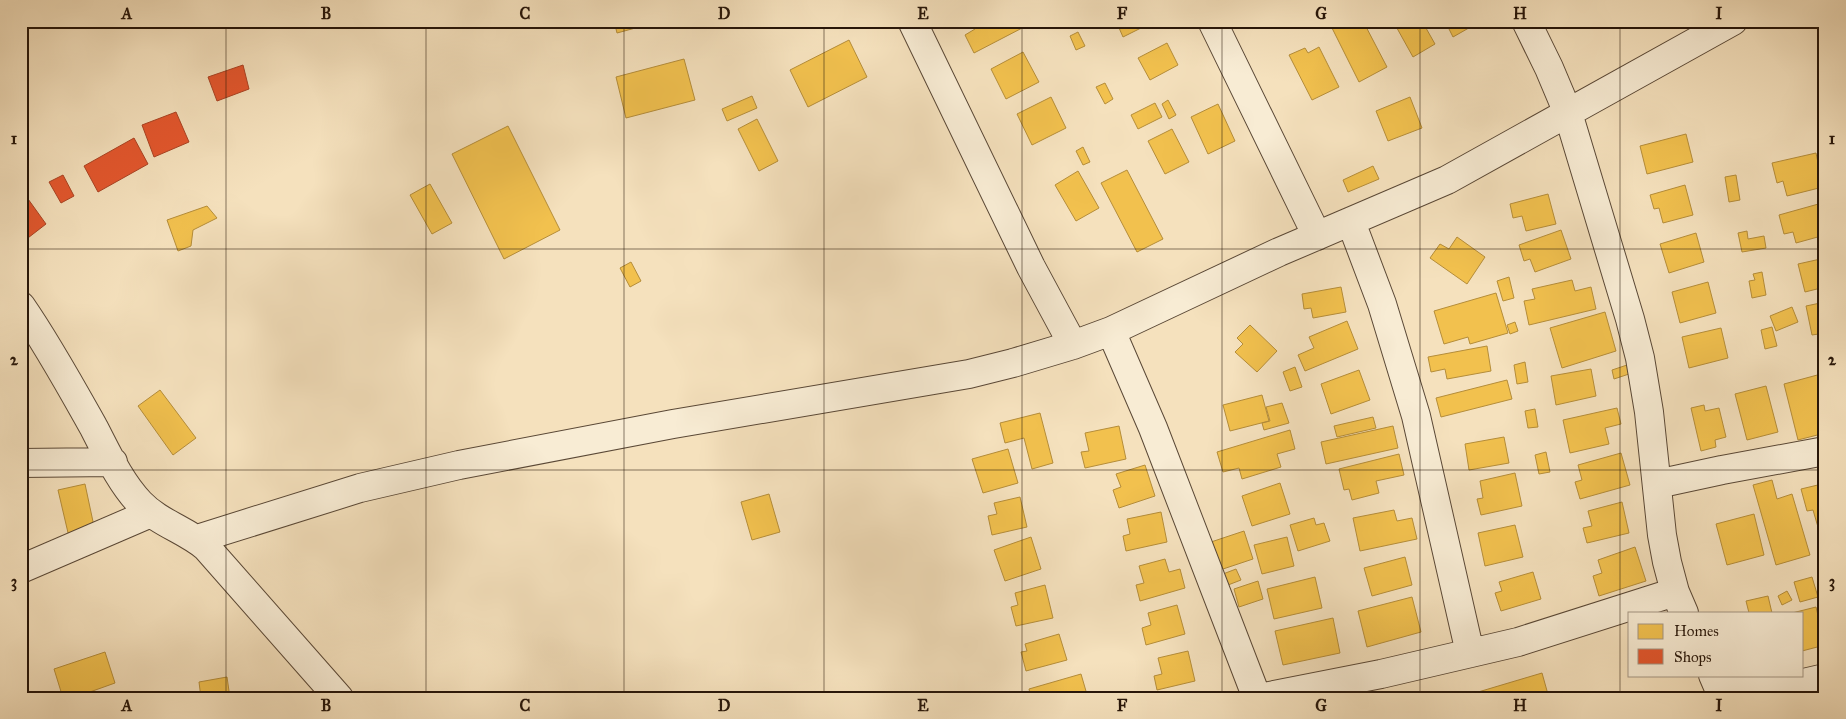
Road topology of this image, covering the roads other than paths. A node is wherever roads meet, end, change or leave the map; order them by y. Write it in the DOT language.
graph roads {
  1 [pos="912,21"];
  2 [pos="1212,21"];
  3 [pos="1526,21"];
  4 [pos="1734,21"];
  5 [pos="1568,113"];
  6 [pos="1351,222"];
  7 [pos="1317,236"];
  8 [pos="21,306"];
  9 [pos="1110,332"];
  10 [pos="1073,346"];
  11 [pos="1825,451"];
  12 [pos="113,462"];
  13 [pos="21,463"];
  14 [pos="1657,484"];
  15 [pos="151,513"];
  16 [pos="197,539"];
  17 [pos="21,569"];
  18 [pos="1680,603"];
  19 [pos="1643,612"];
  20 [pos="1628,616"];
  21 [pos="1470,653"];
  22 [pos="1825,678"];
  23 [pos="1718,687"];
  24 [pos="339,698"];
  25 [pos="1258,698"];
  1 -- 10 [label="street"];
  2 -- 7 [label="street"];
  3 -- 5 [label="street"];
  4 -- 5 [label="street"];
  5 -- 6 [label="street"];
  5 -- 14 [label="street"];
  6 -- 7 [label="street"];
  6 -- 21 [label="street"];
  7 -- 9 [label="street"];
  8 -- 12 [label="street"];
  9 -- 10 [label="street"];
  9 -- 25 [label="street"];
  10 -- 16 [label="street"];
  11 -- 14 [label="street"];
  12 -- 13 [label="street"];
  12 -- 15 [label="street"];
  14 -- 18 [label="street"];
  15 -- 16 [label="street"];
  15 -- 17 [label="street"];
  16 -- 24 [label="street"];
  18 -- 19 [label="street"];
  20 -- 21 [label="street"];
  21 -- 25 [label="street"];
  22 -- 23 [label="street"];
}
